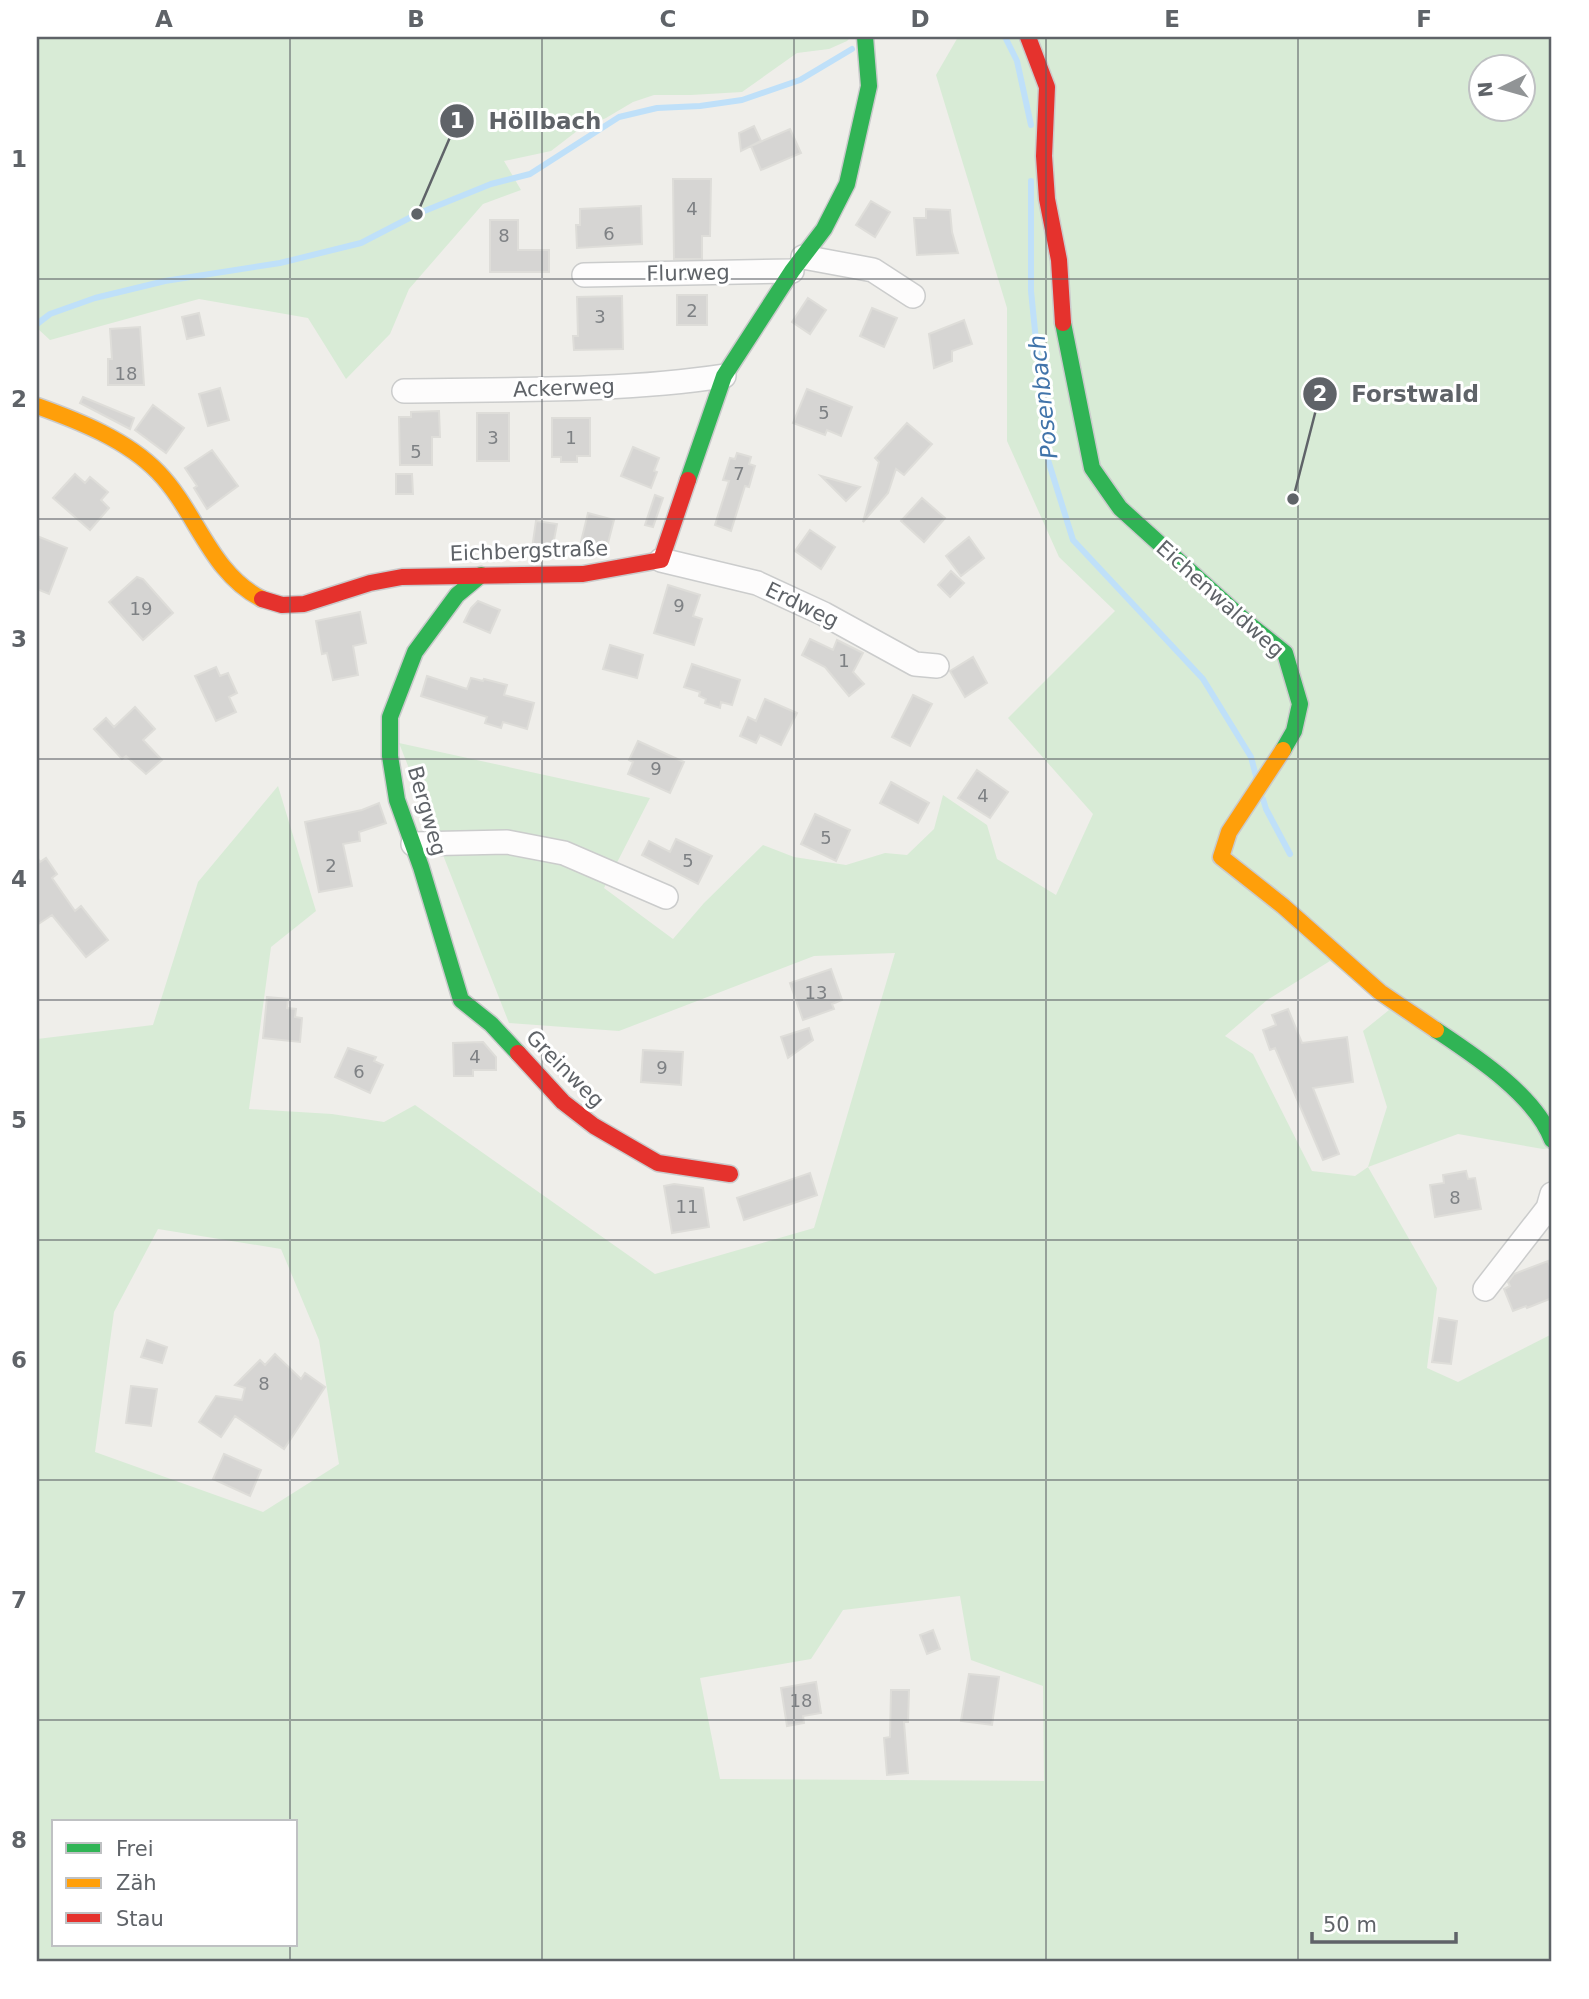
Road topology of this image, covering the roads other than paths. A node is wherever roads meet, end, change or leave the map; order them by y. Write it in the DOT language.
graph roads {
  1 [pos="865,37"];
  2 [pos="1028,37"];
  3 [pos="798,264"];
  4 [pos="584,275"];
  5 [pos="913,296"];
  6 [pos="724,376"];
  7 [pos="404,391"];
  8 [pos="37,405"];
  9 [pos="661,560"];
  10 [pos="481,575"];
  11 [pos="937,666"];
  12 [pos="413,844"];
  13 [pos="666,897"];
  14 [pos="461,1000"];
  15 [pos="1552,1140"];
  16 [pos="730,1174"];
  17 [pos="1552,1194"];
  18 [pos="1485,1289"];
  1 -- 3 [label="street"];
  2 -- 15 [label="street, Eichenwaldweg"];
  3 -- 4 [label="street, Flurweg"];
  3 -- 5 [label="street, Flurweg"];
  3 -- 6 [label="street"];
  6 -- 7 [label="street, Ackerweg"];
  6 -- 9 [label="street"];
  8 -- 10 [label="street, Eichbergstraße"];
  9 -- 10 [label="street, Eichbergstraße"];
  9 -- 11 [label="street, Erdweg"];
  10 -- 12 [label="street, Bergweg"];
  12 -- 13 [label="street"];
  12 -- 14 [label="street, Bergweg"];
  14 -- 16 [label="street, Greinweg"];
  17 -- 18 [label="street"];
}
